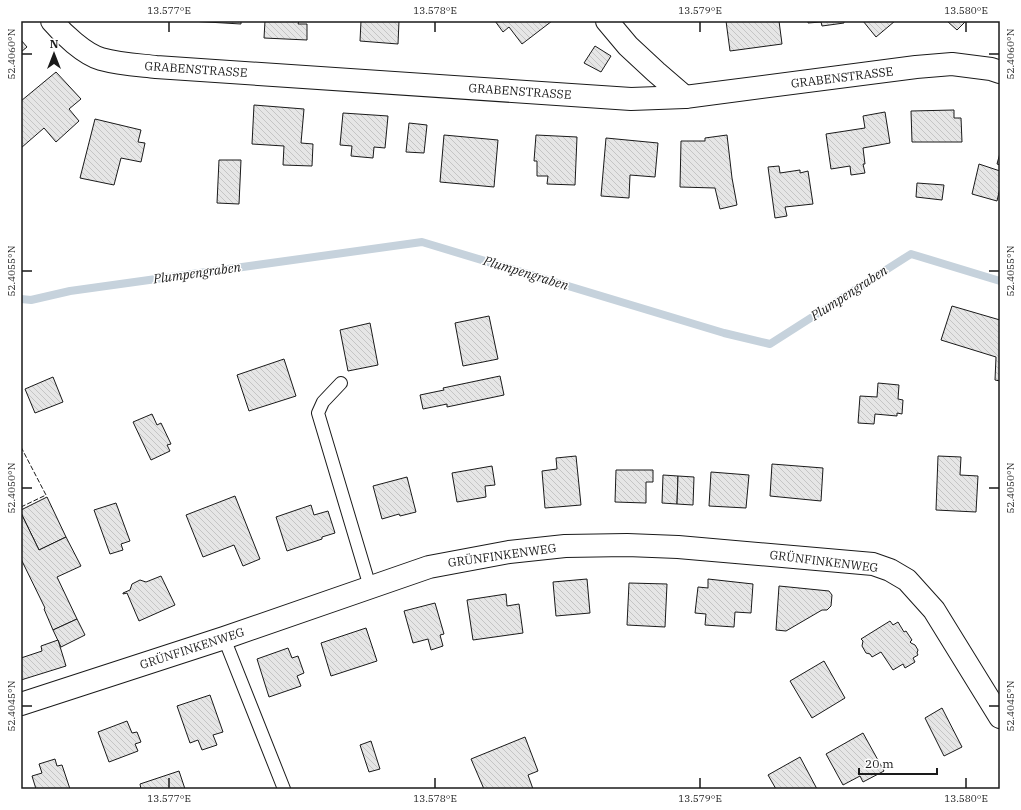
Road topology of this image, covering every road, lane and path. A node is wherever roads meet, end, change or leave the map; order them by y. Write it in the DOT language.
graph roads {
  1 [pos="52,21"];
  2 [pos="607,21"];
  3 [pos="1000,72"];
  4 [pos="685,97"];
  5 [pos="341,383"];
  6 [pos="370,587"];
  7 [pos="224,638"];
  8 [pos="21,704"];
  9 [pos="1000,717"];
  10 [pos="284,789"];
  1 -- 4 [label="street, GRABENSTRASSE"];
  2 -- 4 [label="street"];
  3 -- 4 [label="street, GRABENSTRASSE"];
  5 -- 6 [label="lane"];
  6 -- 7 [label="street, GRÜNFINKENWEG"];
  6 -- 9 [label="street, GRÜNFINKENWEG"];
  7 -- 8 [label="street, GRÜNFINKENWEG"];
  7 -- 10 [label="lane"];
}
